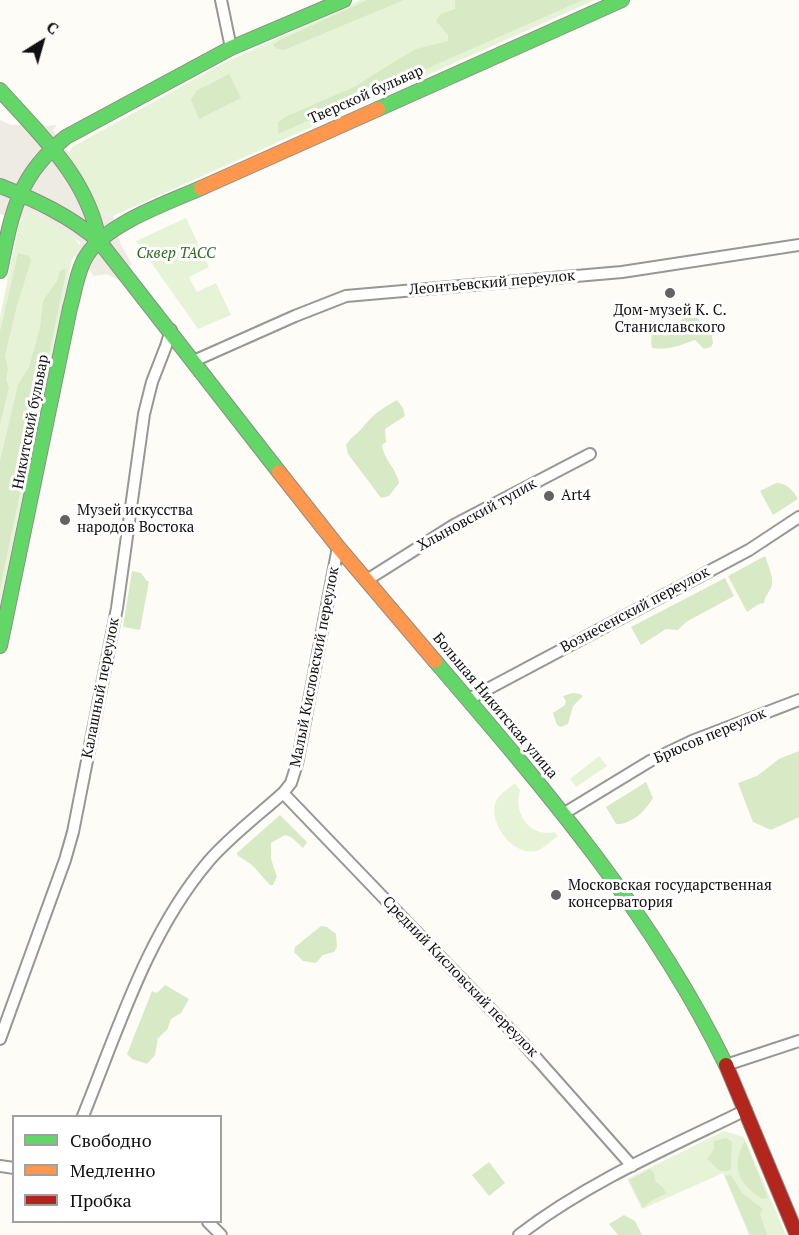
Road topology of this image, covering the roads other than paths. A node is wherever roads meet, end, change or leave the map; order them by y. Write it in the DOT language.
graph roads {
  1 [pos="221,0"];
  2 [pos="344,0"];
  3 [pos="622,0"];
  4 [pos="231,48"];
  5 [pos="0,90"];
  6 [pos="51,149"];
  7 [pos="0,186"];
  8 [pos="19,193"];
  9 [pos="124,222"];
  10 [pos="99,242"];
  11 [pos="799,245"];
  12 [pos="0,271"];
  13 [pos="171,330"];
  14 [pos="196,360"];
  15 [pos="590,454"];
  16 [pos="799,517"];
  17 [pos="338,547"];
  18 [pos="367,579"];
  19 [pos="0,646"];
  20 [pos="469,699"];
  21 [pos="799,700"];
  22 [pos="283,793"];
  23 [pos="562,814"];
  24 [pos="0,1039"];
  25 [pos="799,1041"];
  26 [pos="726,1065"];
  27 [pos="746,1110"];
  28 [pos="83,1115"];
  29 [pos="632,1166"];
  30 [pos="210,1223"];
  31 [pos="221,1235"];
  32 [pos="519,1235"];
  33 [pos="797,1235"];
  1 -- 4 [label="street"];
  2 -- 4 [label="street"];
  3 -- 9 [label="street, Тверской бульвар"];
  4 -- 6 [label="street"];
  5 -- 6 [label="street"];
  6 -- 8 [label="street"];
  6 -- 10 [label="street"];
  7 -- 8 [label="street"];
  8 -- 10 [label="street"];
  8 -- 12 [label="street"];
  9 -- 10 [label="street, Никитский бульвар"];
  10 -- 13 [label="street, Большая Никитская улица"];
  10 -- 19 [label="street, Никитский бульвар"];
  11 -- 14 [label="street, Леонтьевский переулок"];
  13 -- 14 [label="street, Большая Никитская улица"];
  13 -- 24 [label="street, Калашный переулок"];
  14 -- 17 [label="street, Большая Никитская улица"];
  15 -- 18 [label="street, Хлыновский тупик"];
  16 -- 20 [label="street, Вознесенский переулок"];
  17 -- 18 [label="street, Большая Никитская улица"];
  17 -- 22 [label="street, Малый Кисловский переулок"];
  18 -- 20 [label="street, Большая Никитская улица"];
  20 -- 23 [label="street, Большая Никитская улица"];
  21 -- 23 [label="street, Брюсов переулок"];
  22 -- 28 [label="street, Малый Кисловский переулок"];
  22 -- 29 [label="street, Средний Кисловский переулок"];
  23 -- 26 [label="street, Большая Никитская улица"];
  25 -- 26 [label="street"];
  26 -- 27 [label="street, Большая Никитская улица"];
  27 -- 29 [label="street"];
  27 -- 33 [label="street, Большая Никитская улица"];
  29 -- 32 [label="street"];
  30 -- 31 [label="street"];
}
